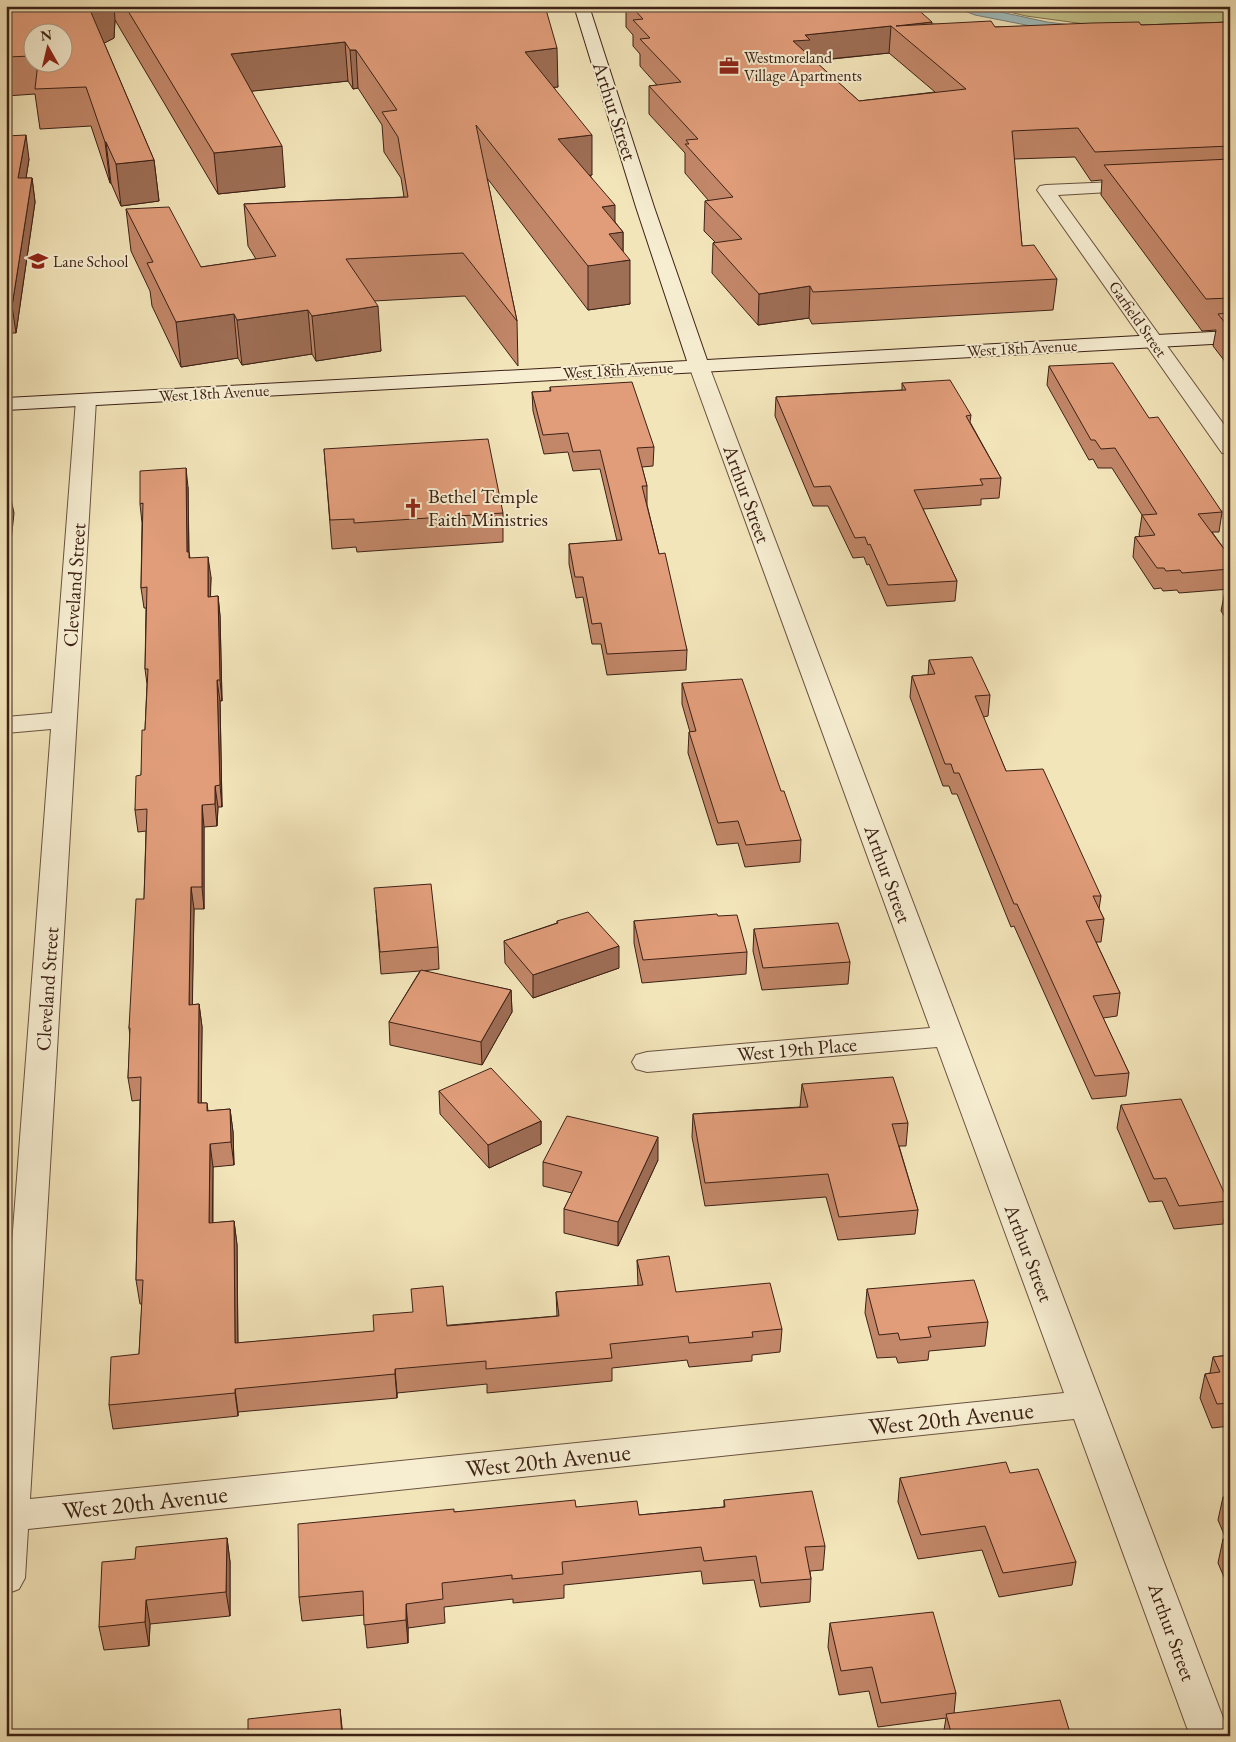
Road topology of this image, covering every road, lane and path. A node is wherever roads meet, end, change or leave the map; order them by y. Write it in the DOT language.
graph roads {
  1 [pos="581,6"];
  2 [pos="1156,185"];
  3 [pos="1230,337"];
  4 [pos="1153,341"];
  5 [pos="699,366"];
  6 [pos="86,400"];
  7 [pos="6,404"];
  8 [pos="1230,448"];
  9 [pos="65,720"];
  10 [pos="6,725"];
  11 [pos="948,1036"];
  12 [pos="647,1062"];
  13 [pos="1086,1404"];
  14 [pos="10,1516"];
  15 [pos="6,1578"];
  16 [pos="1210,1736"];
  1 -- 5 [label="street, Arthur Street"];
  2 -- 4 [label="street, Garfield Street"];
  3 -- 4 [label="street, West 18th Avenue"];
  4 -- 5 [label="street, West 18th Avenue"];
  4 -- 8 [label="street, Garfield Street"];
  5 -- 6 [label="street, West 18th Avenue"];
  5 -- 11 [label="street, Arthur Street"];
  6 -- 7 [label="street, West 18th Avenue"];
  6 -- 9 [label="street, Cleveland Street"];
  9 -- 10 [label="street"];
  9 -- 14 [label="street, Cleveland Street"];
  11 -- 12 [label="street, West 19th Place"];
  11 -- 13 [label="street, Arthur Street"];
  13 -- 14 [label="street, West 20th Avenue"];
  13 -- 16 [label="street, Arthur Street"];
  14 -- 15 [label="street, Cleveland Street"];
}
